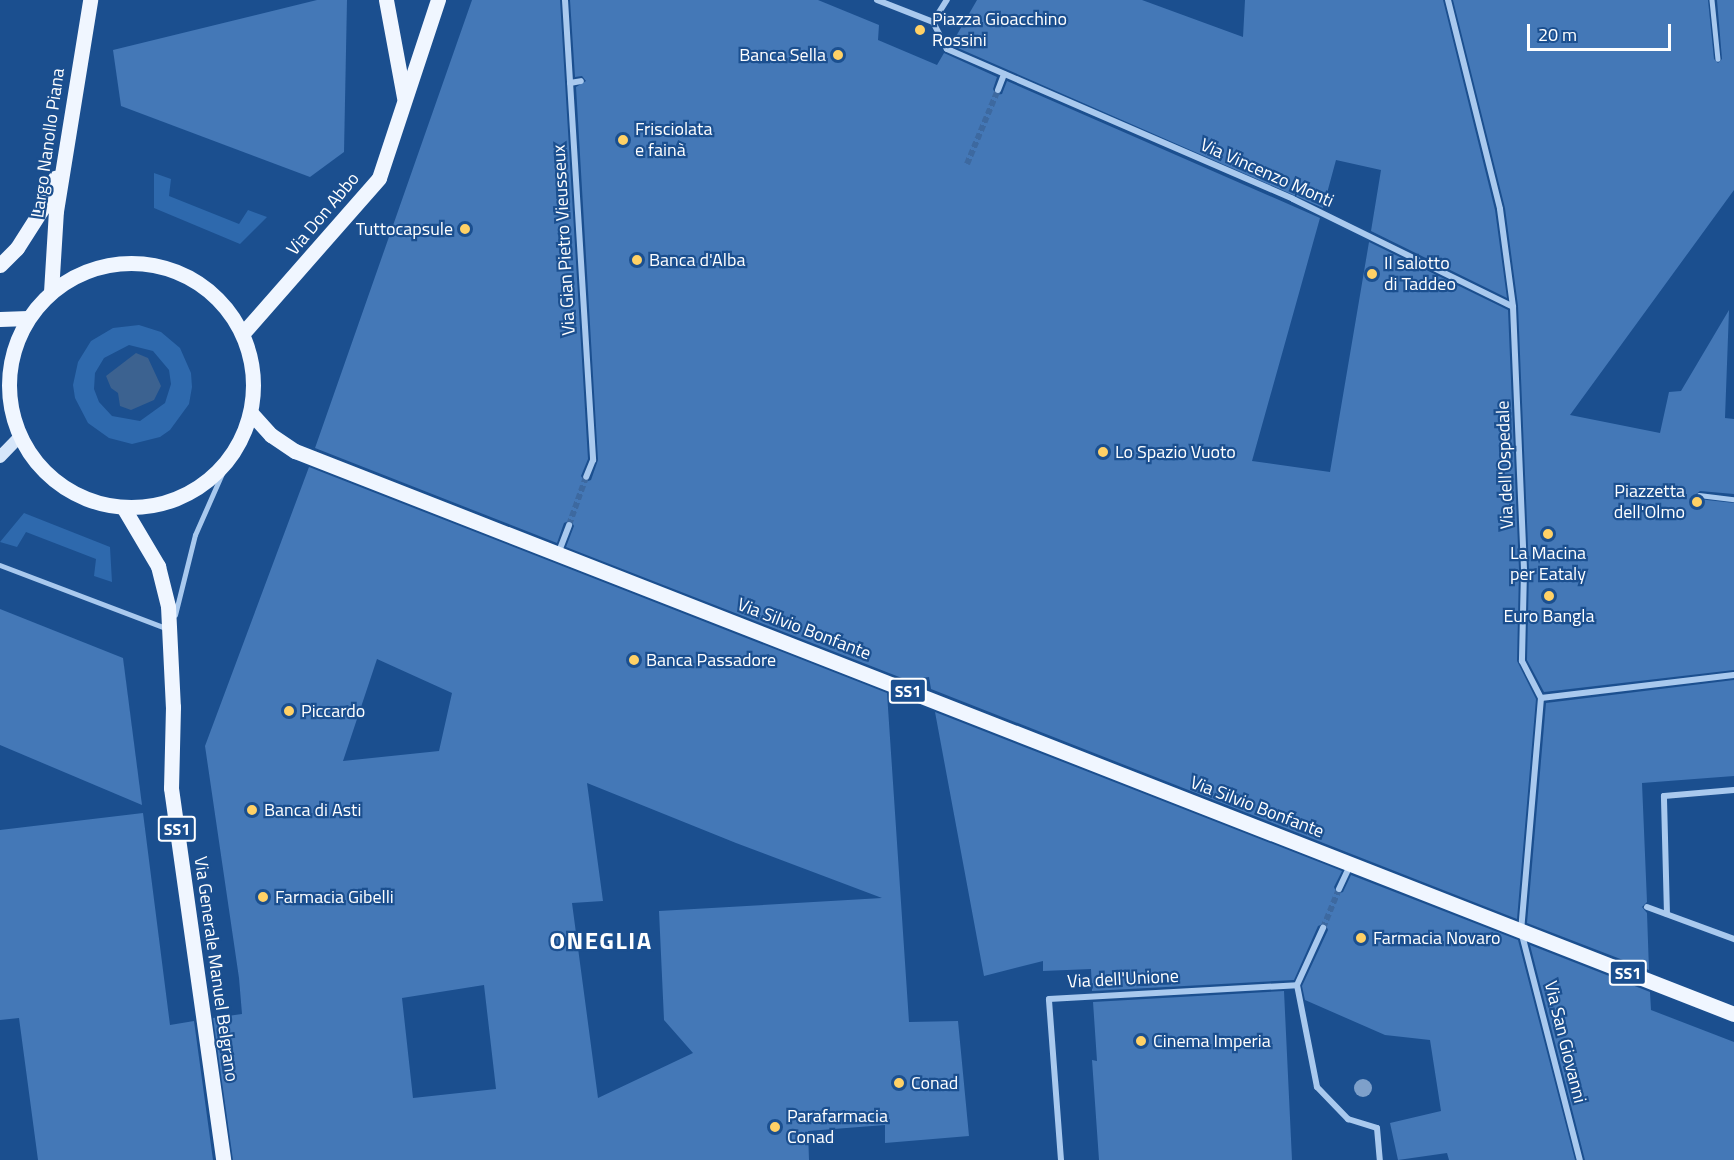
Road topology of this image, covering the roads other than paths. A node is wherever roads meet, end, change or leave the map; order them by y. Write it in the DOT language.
graph roads {
  1 [pos="90,0"];
  2 [pos="386,0"];
  3 [pos="438,0"];
  4 [pos="565,0"];
  5 [pos="877,0"];
  6 [pos="947,0"];
  7 [pos="1448,0"];
  8 [pos="1712,0"];
  9 [pos="933,22"];
  10 [pos="1718,59"];
  11 [pos="1004,74"];
  12 [pos="581,81"];
  13 [pos="570,83"];
  14 [pos="998,90"];
  15 [pos="404,100"];
  16 [pos="66,148"];
  17 [pos="0,265"];
  18 [pos="51,292"];
  19 [pos="1513,307"];
  20 [pos="28,318"];
  21 [pos="0,319"];
  22 [pos="243,333"];
  23 [pos="5,365"];
  24 [pos="251,413"];
  25 [pos="20,436"];
  26 [pos="0,457"];
  27 [pos="227,462"];
  28 [pos="586,477"];
  29 [pos="1700,495"];
  30 [pos="1734,499"];
  31 [pos="123,507"];
  32 [pos="569,525"];
  33 [pos="558,554"];
  34 [pos="0,565"];
  35 [pos="171,630"];
  36 [pos="1734,675"];
  37 [pos="1541,698"];
  38 [pos="1734,790"];
  39 [pos="1350,864"];
  40 [pos="1339,889"];
  41 [pos="1647,907"];
  42 [pos="1667,914"];
  43 [pos="1323,928"];
  44 [pos="1521,931"];
  45 [pos="1734,939"];
  46 [pos="1297,984"];
  47 [pos="1734,1014"];
  48 [pos="223,1160"];
  49 [pos="1062,1160"];
  50 [pos="1380,1160"];
  51 [pos="1580,1160"];
  1 -- 16 [label="main road, Largo Nanollo Piana"];
  2 -- 15 [label="main road"];
  3 -- 15 [label="main road, Via Don Abbo"];
  4 -- 13 [label="street, Via Gian Pietro Vieusseux"];
  5 -- 9 [label="street"];
  6 -- 9 [label="street"];
  7 -- 19 [label="street, Via dell'Ospedale"];
  8 -- 10 [label="lane"];
  9 -- 11 [label="street, Via Vincenzo Monti"];
  11 -- 14 [label="street"];
  11 -- 19 [label="street, Via Vincenzo Monti"];
  12 -- 13 [label="street"];
  13 -- 28 [label="street, Via Gian Pietro Vieusseux"];
  15 -- 22 [label="main road, Via Don Abbo"];
  16 -- 17 [label="main road"];
  16 -- 18 [label="main road, Largo Nanollo Piana"];
  18 -- 20 [label="main road"];
  18 -- 22 [label="main road"];
  19 -- 37 [label="street, Via dell'Ospedale"];
  20 -- 21 [label="main road"];
  20 -- 23 [label="main road"];
  22 -- 24 [label="main road"];
  23 -- 25 [label="main road"];
  24 -- 27 [label="main road"];
  24 -- 33 [label="main road, Via Silvio Bonfante / SS1"];
  25 -- 26 [label="main road"];
  25 -- 31 [label="main road"];
  27 -- 31 [label="main road"];
  27 -- 35 [label="lane"];
  29 -- 30 [label="lane"];
  31 -- 35 [label="main road, Via Generale Manuel Belgrano / SS1"];
  32 -- 33 [label="street"];
  33 -- 39 [label="main road, Via Silvio Bonfante / SS1"];
  34 -- 35 [label="lane"];
  35 -- 48 [label="main road, Via Generale Manuel Belgrano / SS1"];
  36 -- 37 [label="street"];
  37 -- 44 [label="street"];
  38 -- 42 [label="street"];
  39 -- 40 [label="street"];
  39 -- 44 [label="main road, Via Silvio Bonfante / SS1"];
  41 -- 42 [label="street"];
  42 -- 45 [label="street"];
  43 -- 46 [label="street"];
  44 -- 47 [label="main road, SS1"];
  44 -- 51 [label="street, Via San Giovanni"];
  46 -- 49 [label="street, Via dell'Unione"];
  46 -- 50 [label="street"];
}
